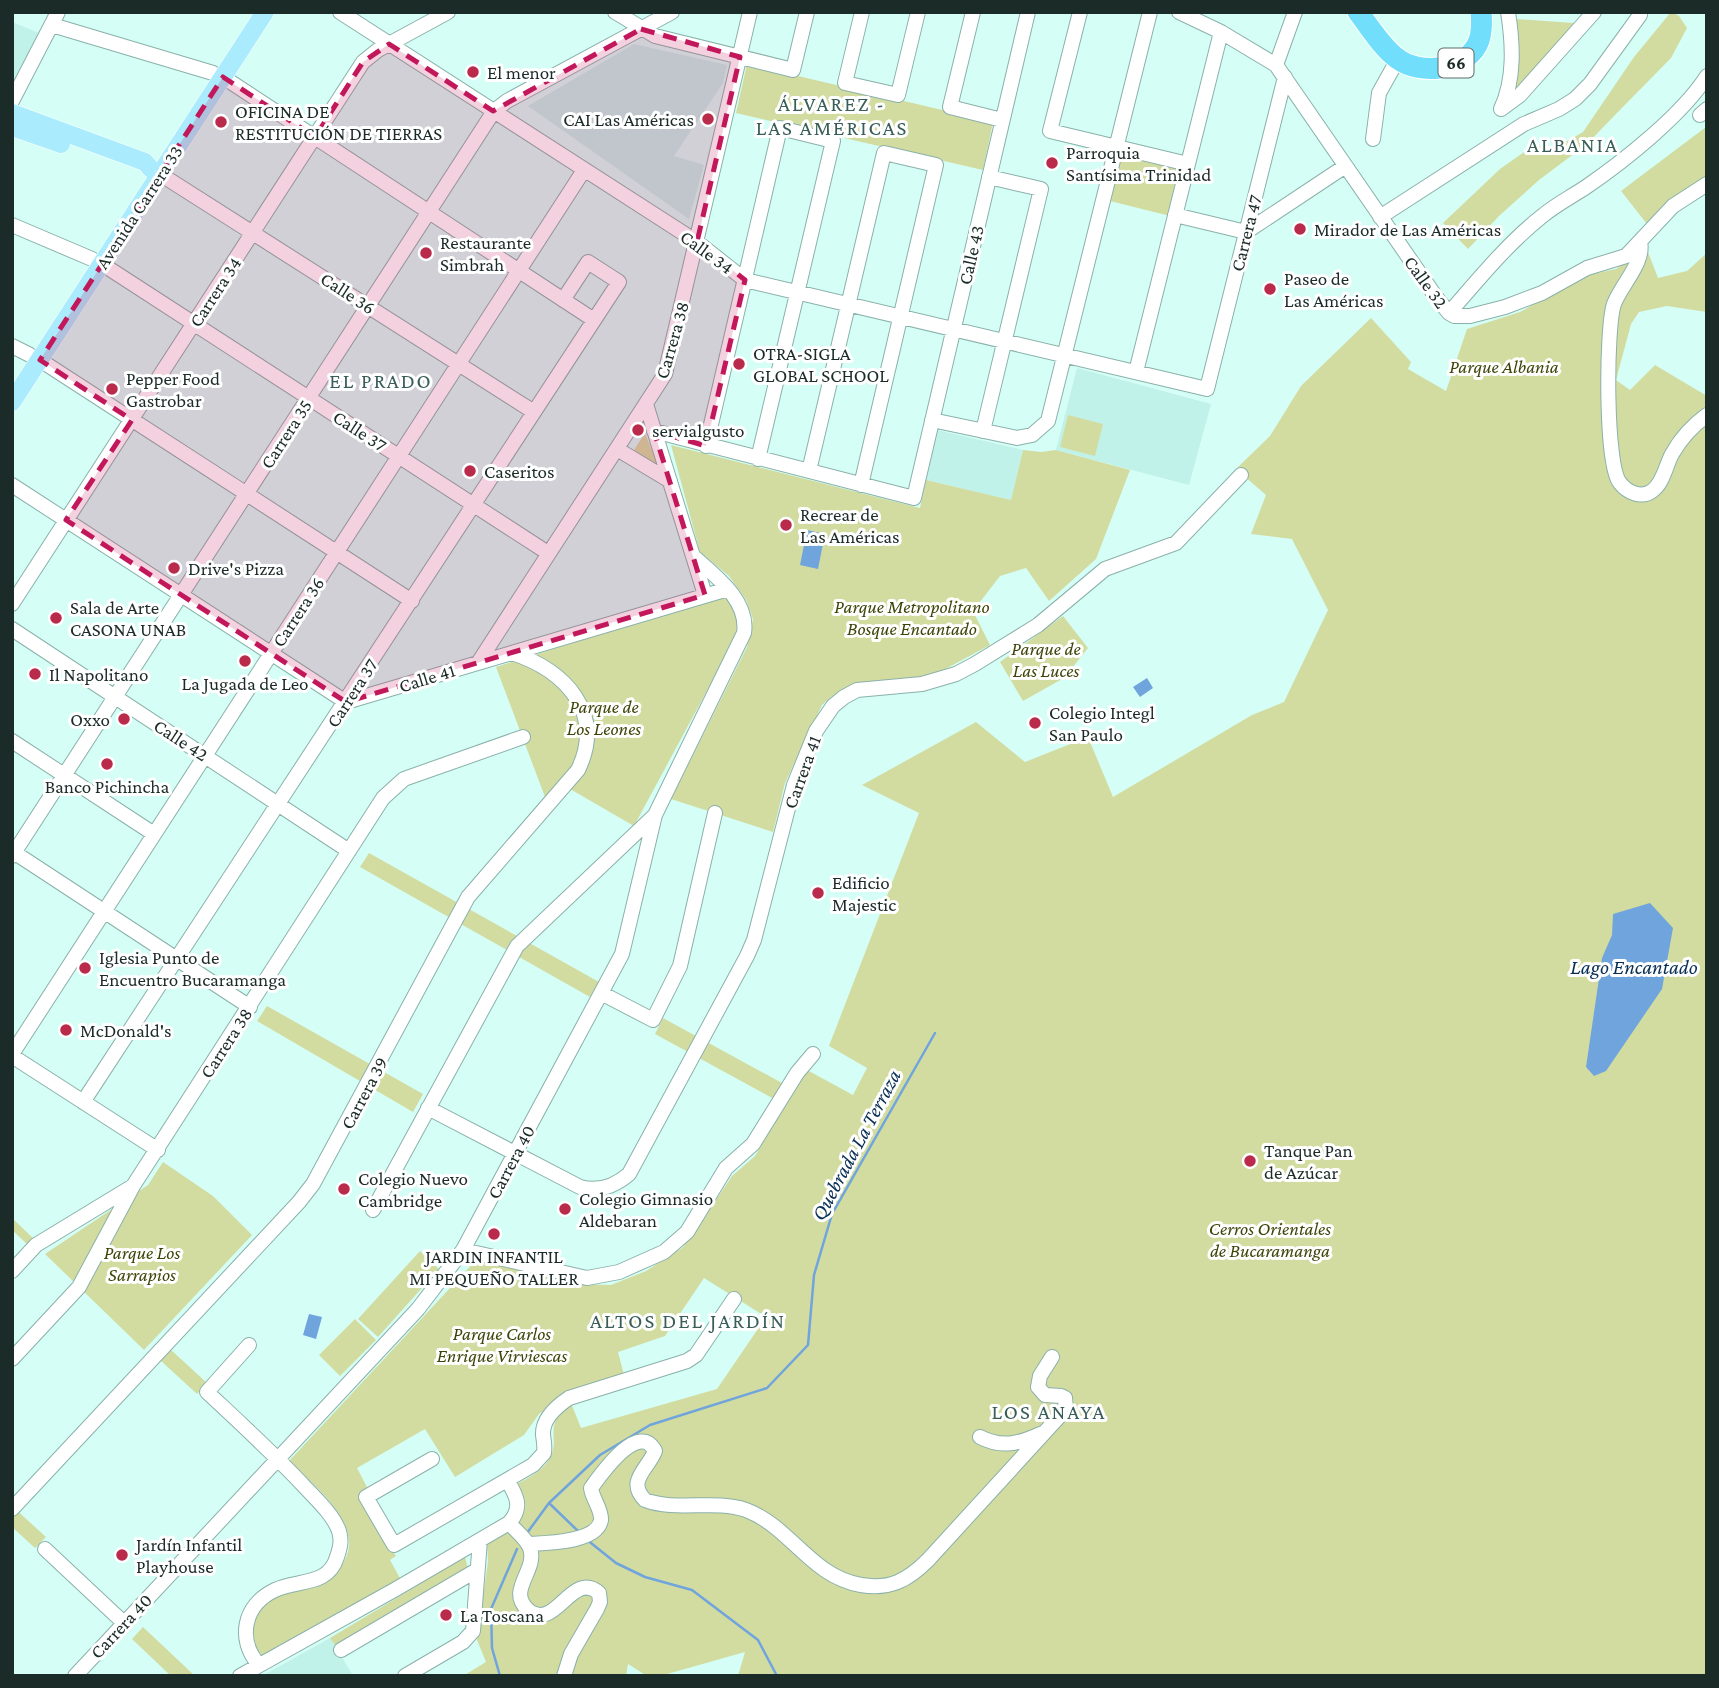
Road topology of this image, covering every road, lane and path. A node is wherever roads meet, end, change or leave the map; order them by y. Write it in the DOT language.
graph roads {
  1 [pos="253,12"];
  2 [pos="265,12"];
  3 [pos="340,12"];
  4 [pos="448,12"];
  5 [pos="615,12"];
  6 [pos="671,12"];
  7 [pos="750,12"];
  8 [pos="807,12"];
  9 [pos="862,12"];
  10 [pos="918,12"];
  11 [pos="973,12"];
  12 [pos="1028,12"];
  13 [pos="1080,12"];
  14 [pos="1150,12"];
  15 [pos="1179,12"];
  16 [pos="1295,12"];
  17 [pos="1358,12"];
  18 [pos="1481,12"];
  19 [pos="1508,12"];
  20 [pos="1594,12"];
  21 [pos="1640,15"];
  22 [pos="55,18"];
  23 [pos="641,29"];
  24 [pos="1221,32"];
  25 [pos="389,44"];
  26 [pos="740,57"];
  27 [pos="1398,58"];
  28 [pos="1280,71"];
  29 [pos="218,75"];
  30 [pos="1707,76"];
  31 [pos="12,101"];
  32 [pos="494,111"];
  33 [pos="12,113"];
  34 [pos="1002,120"];
  35 [pos="12,127"];
  36 [pos="314,137"];
  37 [pos="1373,139"];
  38 [pos="1116,147"];
  39 [pos="1188,164"];
  40 [pos="1344,167"];
  41 [pos="584,170"];
  42 [pos="156,171"];
  43 [pos="989,177"];
  44 [pos="1707,184"];
  45 [pos="1707,193"];
  46 [pos="1679,202"];
  47 [pos="429,212"];
  48 [pos="1175,215"];
  49 [pos="1380,217"];
  50 [pos="12,225"];
  51 [pos="253,232"];
  52 [pos="1246,232"];
  53 [pos="697,242"];
  54 [pos="1640,242"];
  55 [pos="97,262"];
  56 [pos="519,271"];
  57 [pos="745,280"];
  58 [pos="797,292"];
  59 [pos="564,300"];
  60 [pos="848,304"];
  61 [pos="368,306"];
  62 [pos="1449,313"];
  63 [pos="901,317"];
  64 [pos="594,320"];
  65 [pos="194,324"];
  66 [pos="953,329"];
  67 [pos="1004,341"];
  68 [pos="12,346"];
  69 [pos="1066,356"];
  70 [pos="35,358"];
  71 [pos="459,364"];
  72 [pos="1136,372"];
  73 [pos="12,382"];
  74 [pos="1207,389"];
  75 [pos="309,398"];
  76 [pos="12,402"];
  77 [pos="646,404"];
  78 [pos="534,412"];
  79 [pos="1707,415"];
  80 [pos="132,420"];
  81 [pos="932,420"];
  82 [pos="654,431"];
  83 [pos="983,431"];
  84 [pos="706,446"];
  85 [pos="617,449"];
  86 [pos="399,457"];
  87 [pos="758,459"];
  88 [pos="809,471"];
  89 [pos="1241,475"];
  90 [pos="670,481"];
  91 [pos="12,485"];
  92 [pos="861,485"];
  93 [pos="247,494"];
  94 [pos="474,505"];
  95 [pos="66,520"];
  96 [pos="337,553"];
  97 [pos="548,553"];
  98 [pos="693,556"];
  99 [pos="729,589"];
  100 [pos="182,595"];
  101 [pos="705,595"];
  102 [pos="412,601"];
  103 [pos="12,604"];
  104 [pos="12,629"];
  105 [pos="271,653"];
  106 [pos="512,653"];
  107 [pos="478,663"];
  108 [pos="116,697"];
  109 [pos="346,702"];
  110 [pos="523,737"];
  111 [pos="12,741"];
  112 [pos="205,756"];
  113 [pos="65,776"];
  114 [pos="279,805"];
  115 [pos="715,813"];
  116 [pos="655,815"];
  117 [pos="155,834"];
  118 [pos="349,851"];
  119 [pos="13,853"];
  120 [pos="104,912"];
  121 [pos="177,959"];
  122 [pos="601,993"];
  123 [pos="250,1007"];
  124 [pos="813,1054"];
  125 [pos="12,1055"];
  126 [pos="83,1102"];
  127 [pos="428,1108"];
  128 [pos="158,1150"];
  129 [pos="515,1154"];
  130 [pos="133,1186"];
  131 [pos="373,1210"];
  132 [pos="463,1250"];
  133 [pos="12,1271"];
  134 [pos="734,1299"];
  135 [pos="248,1345"];
  136 [pos="1052,1357"];
  137 [pos="12,1359"];
  138 [pos="1045,1432"];
  139 [pos="979,1437"];
  140 [pos="279,1459"];
  141 [pos="432,1460"];
  142 [pos="507,1480"];
  143 [pos="12,1509"];
  144 [pos="509,1523"];
  145 [pos="480,1540"];
  146 [pos="528,1545"];
  147 [pos="45,1549"];
  148 [pos="477,1570"];
  149 [pos="124,1623"];
  150 [pos="341,1650"];
  151 [pos="259,1665"];
  152 [pos="75,1676"];
  153 [pos="240,1676"];
  154 [pos="405,1676"];
  155 [pos="564,1676"];
  1 -- 29 [label="main road, Avenida Carrera 33"];
  2 -- 29 [label="main road, Avenida Carrera 33"];
  3 -- 25 [label="street, Calle 34"];
  4 -- 25 [label="street, Carrera 34"];
  5 -- 23 [label="street"];
  6 -- 23 [label="street, Carrera 35"];
  7 -- 26 [label="street, Carrera 38"];
  8 -- 26 [label="street"];
  9 -- 10 [label="street"];
  11 -- 34 [label="street"];
  12 -- 34 [label="street, Calle 43"];
  13 -- 38 [label="street"];
  14 -- 38 [label="street"];
  15 -- 24 [label="street, Calle 32"];
  16 -- 28 [label="street, Carrera 47"];
  17 -- 27 [label="highway"];
  18 -- 27 [label="highway, 66"];
  19 -- 20 [label="street"];
  21 -- 49 [label="street"];
  22 -- 29 [label="street"];
  22 -- 31 [label="street"];
  23 -- 26 [label="street"];
  23 -- 32 [label="street, Carrera 35"];
  24 -- 28 [label="street, Calle 32"];
  24 -- 39 [label="street"];
  25 -- 32 [label="street, Calle 34"];
  25 -- 36 [label="street, Carrera 34"];
  26 -- 53 [label="street, Carrera 38"];
  27 -- 37 [label="street"];
  28 -- 40 [label="street, Calle 32"];
  28 -- 52 [label="street, Carrera 47"];
  29 -- 36 [label="street"];
  29 -- 42 [label="main road, Avenida Carrera 33"];
  30 -- 62 [label="street"];
  32 -- 41 [label="street, Calle 34"];
  32 -- 47 [label="street, Carrera 35"];
  33 -- 42 [label="main road"];
  34 -- 43 [label="street, Calle 43"];
  35 -- 42 [label="main road"];
  36 -- 47 [label="street"];
  36 -- 51 [label="street, Carrera 34"];
  38 -- 39 [label="street"];
  38 -- 69 [label="street"];
  39 -- 48 [label="street"];
  40 -- 49 [label="street, Calle 32"];
  40 -- 52 [label="street"];
  41 -- 53 [label="street, Calle 34"];
  41 -- 56 [label="street, Carrera 36"];
  42 -- 51 [label="street, Calle 36"];
  42 -- 55 [label="main road, Avenida Carrera 33"];
  43 -- 66 [label="street, Calle 43"];
  43 -- 67 [label="street"];
  44 -- 46 [label="street"];
  45 -- 46 [label="street"];
  46 -- 54 [label="street"];
  47 -- 56 [label="street"];
  47 -- 61 [label="street, Carrera 35"];
  48 -- 52 [label="street"];
  48 -- 72 [label="street"];
  49 -- 62 [label="street, Calle 32"];
  50 -- 55 [label="street, Calle 37"];
  51 -- 61 [label="street, Calle 36"];
  51 -- 65 [label="street, Carrera 34"];
  52 -- 74 [label="street, Carrera 47"];
  53 -- 57 [label="street, Calle 34"];
  53 -- 77 [label="street, Carrera 38"];
  54 -- 62 [label="street, Calle 32"];
  54 -- 79 [label="street"];
  55 -- 65 [label="street, Calle 37"];
  55 -- 70 [label="main road, Avenida Carrera 33"];
  56 -- 59 [label="street"];
  56 -- 71 [label="street, Carrera 36"];
  57 -- 58 [label="street, Calle 34"];
  57 -- 58 [label="street"];
  57 -- 84 [label="street"];
  58 -- 60 [label="street, Calle 34"];
  58 -- 87 [label="street"];
  59 -- 64 [label="street"];
  59 -- 64 [label="street, Carrera 37"];
  60 -- 63 [label="street, Calle 34"];
  60 -- 63 [label="street"];
  60 -- 88 [label="street"];
  61 -- 71 [label="street, Calle 36"];
  61 -- 75 [label="street, Carrera 35"];
  63 -- 66 [label="street, Calle 34"];
  63 -- 92 [label="street"];
  64 -- 78 [label="street, Carrera 37"];
  65 -- 75 [label="street, Calle 37"];
  65 -- 80 [label="street, Carrera 34"];
  66 -- 67 [label="street, Calle 34"];
  66 -- 81 [label="street, Calle 43"];
  67 -- 69 [label="street, Calle 34"];
  67 -- 83 [label="street"];
  68 -- 70 [label="street"];
  69 -- 72 [label="street, Calle 34"];
  69 -- 83 [label="street"];
  70 -- 73 [label="main road, Avenida Carrera 33"];
  70 -- 76 [label="main road, Avenida Carrera 33"];
  70 -- 80 [label="street"];
  71 -- 78 [label="street, Calle 36"];
  71 -- 86 [label="street, Carrera 36"];
  72 -- 74 [label="street, Calle 34"];
  75 -- 86 [label="street, Calle 37"];
  75 -- 93 [label="street, Carrera 35"];
  77 -- 82 [label="street"];
  77 -- 85 [label="street, Carrera 38"];
  78 -- 94 [label="street, Carrera 37"];
  80 -- 93 [label="street"];
  80 -- 95 [label="street, Carrera 34"];
  81 -- 83 [label="street"];
  81 -- 92 [label="street, Calle 43"];
  82 -- 84 [label="street"];
  82 -- 90 [label="street"];
  84 -- 87 [label="street"];
  85 -- 90 [label="street"];
  85 -- 97 [label="street, Carrera 38"];
  86 -- 94 [label="street, Calle 37"];
  86 -- 96 [label="street, Carrera 36"];
  87 -- 88 [label="street"];
  88 -- 92 [label="street"];
  89 -- 129 [label="street, Carrera 41"];
  90 -- 98 [label="street"];
  91 -- 95 [label="street"];
  93 -- 96 [label="street"];
  93 -- 100 [label="street, Carrera 35"];
  94 -- 97 [label="street, Calle 37"];
  94 -- 102 [label="street, Carrera 37"];
  95 -- 100 [label="street"];
  95 -- 103 [label="street, Carrera 34"];
  96 -- 102 [label="street"];
  96 -- 105 [label="street, Carrera 36"];
  97 -- 107 [label="street, Carrera 38"];
  98 -- 99 [label="street, Carrera 40"];
  98 -- 101 [label="street"];
  99 -- 101 [label="street, Calle 41"];
  99 -- 116 [label="street, Carrera 40"];
  100 -- 105 [label="street"];
  100 -- 108 [label="street, Carrera 35"];
  101 -- 106 [label="street, Calle 41"];
  102 -- 109 [label="street, Carrera 37"];
  104 -- 108 [label="street, Calle 42"];
  105 -- 109 [label="street"];
  105 -- 112 [label="street, Carrera 36"];
  106 -- 107 [label="street, Calle 41"];
  106 -- 143 [label="street, Carrera 39"];
  107 -- 109 [label="street, Calle 41"];
  108 -- 112 [label="street, Calle 42"];
  108 -- 113 [label="street, Carrera 35"];
  109 -- 114 [label="street, Carrera 37"];
  110 -- 118 [label="street, Carrera 38"];
  111 -- 113 [label="street"];
  112 -- 114 [label="street, Calle 42"];
  112 -- 117 [label="street, Carrera 36"];
  113 -- 117 [label="street"];
  113 -- 119 [label="street, Carrera 35"];
  114 -- 118 [label="street, Calle 42"];
  114 -- 121 [label="street, Carrera 37"];
  115 -- 122 [label="street"];
  116 -- 122 [label="street, Carrera 40"];
  116 -- 127 [label="street"];
  117 -- 120 [label="street, Carrera 36"];
  118 -- 123 [label="street, Carrera 38"];
  119 -- 120 [label="street"];
  120 -- 121 [label="street"];
  120 -- 125 [label="street, Carrera 36"];
  121 -- 123 [label="street"];
  121 -- 126 [label="street, Carrera 37"];
  122 -- 129 [label="street, Carrera 40"];
  123 -- 128 [label="street, Carrera 38"];
  124 -- 132 [label="street"];
  125 -- 126 [label="street"];
  126 -- 128 [label="street"];
  127 -- 129 [label="street"];
  127 -- 131 [label="street"];
  128 -- 130 [label="street, Carrera 38"];
  129 -- 132 [label="street, Carrera 40"];
  130 -- 133 [label="street, Carrera 38"];
  130 -- 137 [label="street"];
  132 -- 140 [label="street, Carrera 40"];
  134 -- 142 [label="street"];
  135 -- 140 [label="street"];
  136 -- 138 [label="street"];
  138 -- 139 [label="street"];
  138 -- 146 [label="street"];
  140 -- 149 [label="street, Carrera 40"];
  140 -- 151 [label="street"];
  141 -- 142 [label="street"];
  142 -- 144 [label="street"];
  144 -- 145 [label="street"];
  144 -- 146 [label="street"];
  145 -- 148 [label="street"];
  145 -- 151 [label="street"];
  146 -- 155 [label="street"];
  147 -- 149 [label="street"];
  148 -- 150 [label="street"];
  148 -- 154 [label="street"];
  149 -- 152 [label="street, Carrera 40"];
  151 -- 153 [label="street"];
}
